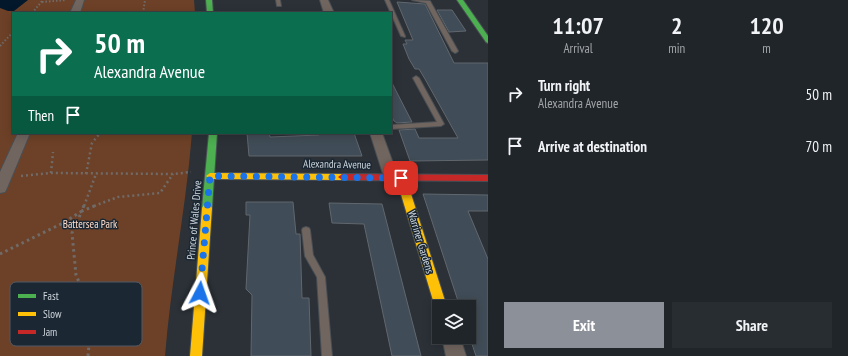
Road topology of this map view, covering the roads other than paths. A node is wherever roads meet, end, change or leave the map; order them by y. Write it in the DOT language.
graph roads {
  1 [pos="80,0"];
  2 [pos="209,0"];
  3 [pos="324,0"];
  4 [pos="387,0"];
  5 [pos="414,0"];
  6 [pos="460,0"];
  7 [pos="75,12"];
  8 [pos="210,12"];
  9 [pos="329,12"];
  10 [pos="403,36"];
  11 [pos="488,40"];
  12 [pos="454,51"];
  13 [pos="416,78"];
  14 [pos="392,127"];
  15 [pos="24,134"];
  16 [pos="213,134"];
  17 [pos="376,134"];
  18 [pos="210,176"];
  19 [pos="396,177"];
  20 [pos="488,178"];
  21 [pos="3,183"];
  22 [pos="306,230"];
  23 [pos="439,300"];
  24 [pos="453,344"];
  25 [pos="196,356"];
  26 [pos="327,356"];
  27 [pos="456,356"];
  1 -- 7 [label="street"];
  2 -- 8 [label="main road"];
  3 -- 9 [label="street"];
  4 -- 10 [label="lane"];
  5 -- 12 [label="lane"];
  6 -- 11 [label="main road"];
  13 -- 14 [label="lane"];
  15 -- 21 [label="street"];
  16 -- 18 [label="main road, Prince of Wales Drive"];
  17 -- 19 [label="street, Warriner Gardens"];
  18 -- 19 [label="main road, Alexandra Avenue"];
  18 -- 25 [label="main road, Prince of Wales Drive"];
  19 -- 20 [label="main road, Alexandra Avenue"];
  19 -- 23 [label="main road, Warriner Gardens"];
  22 -- 26 [label="lane"];
  24 -- 27 [label="street"];
}
